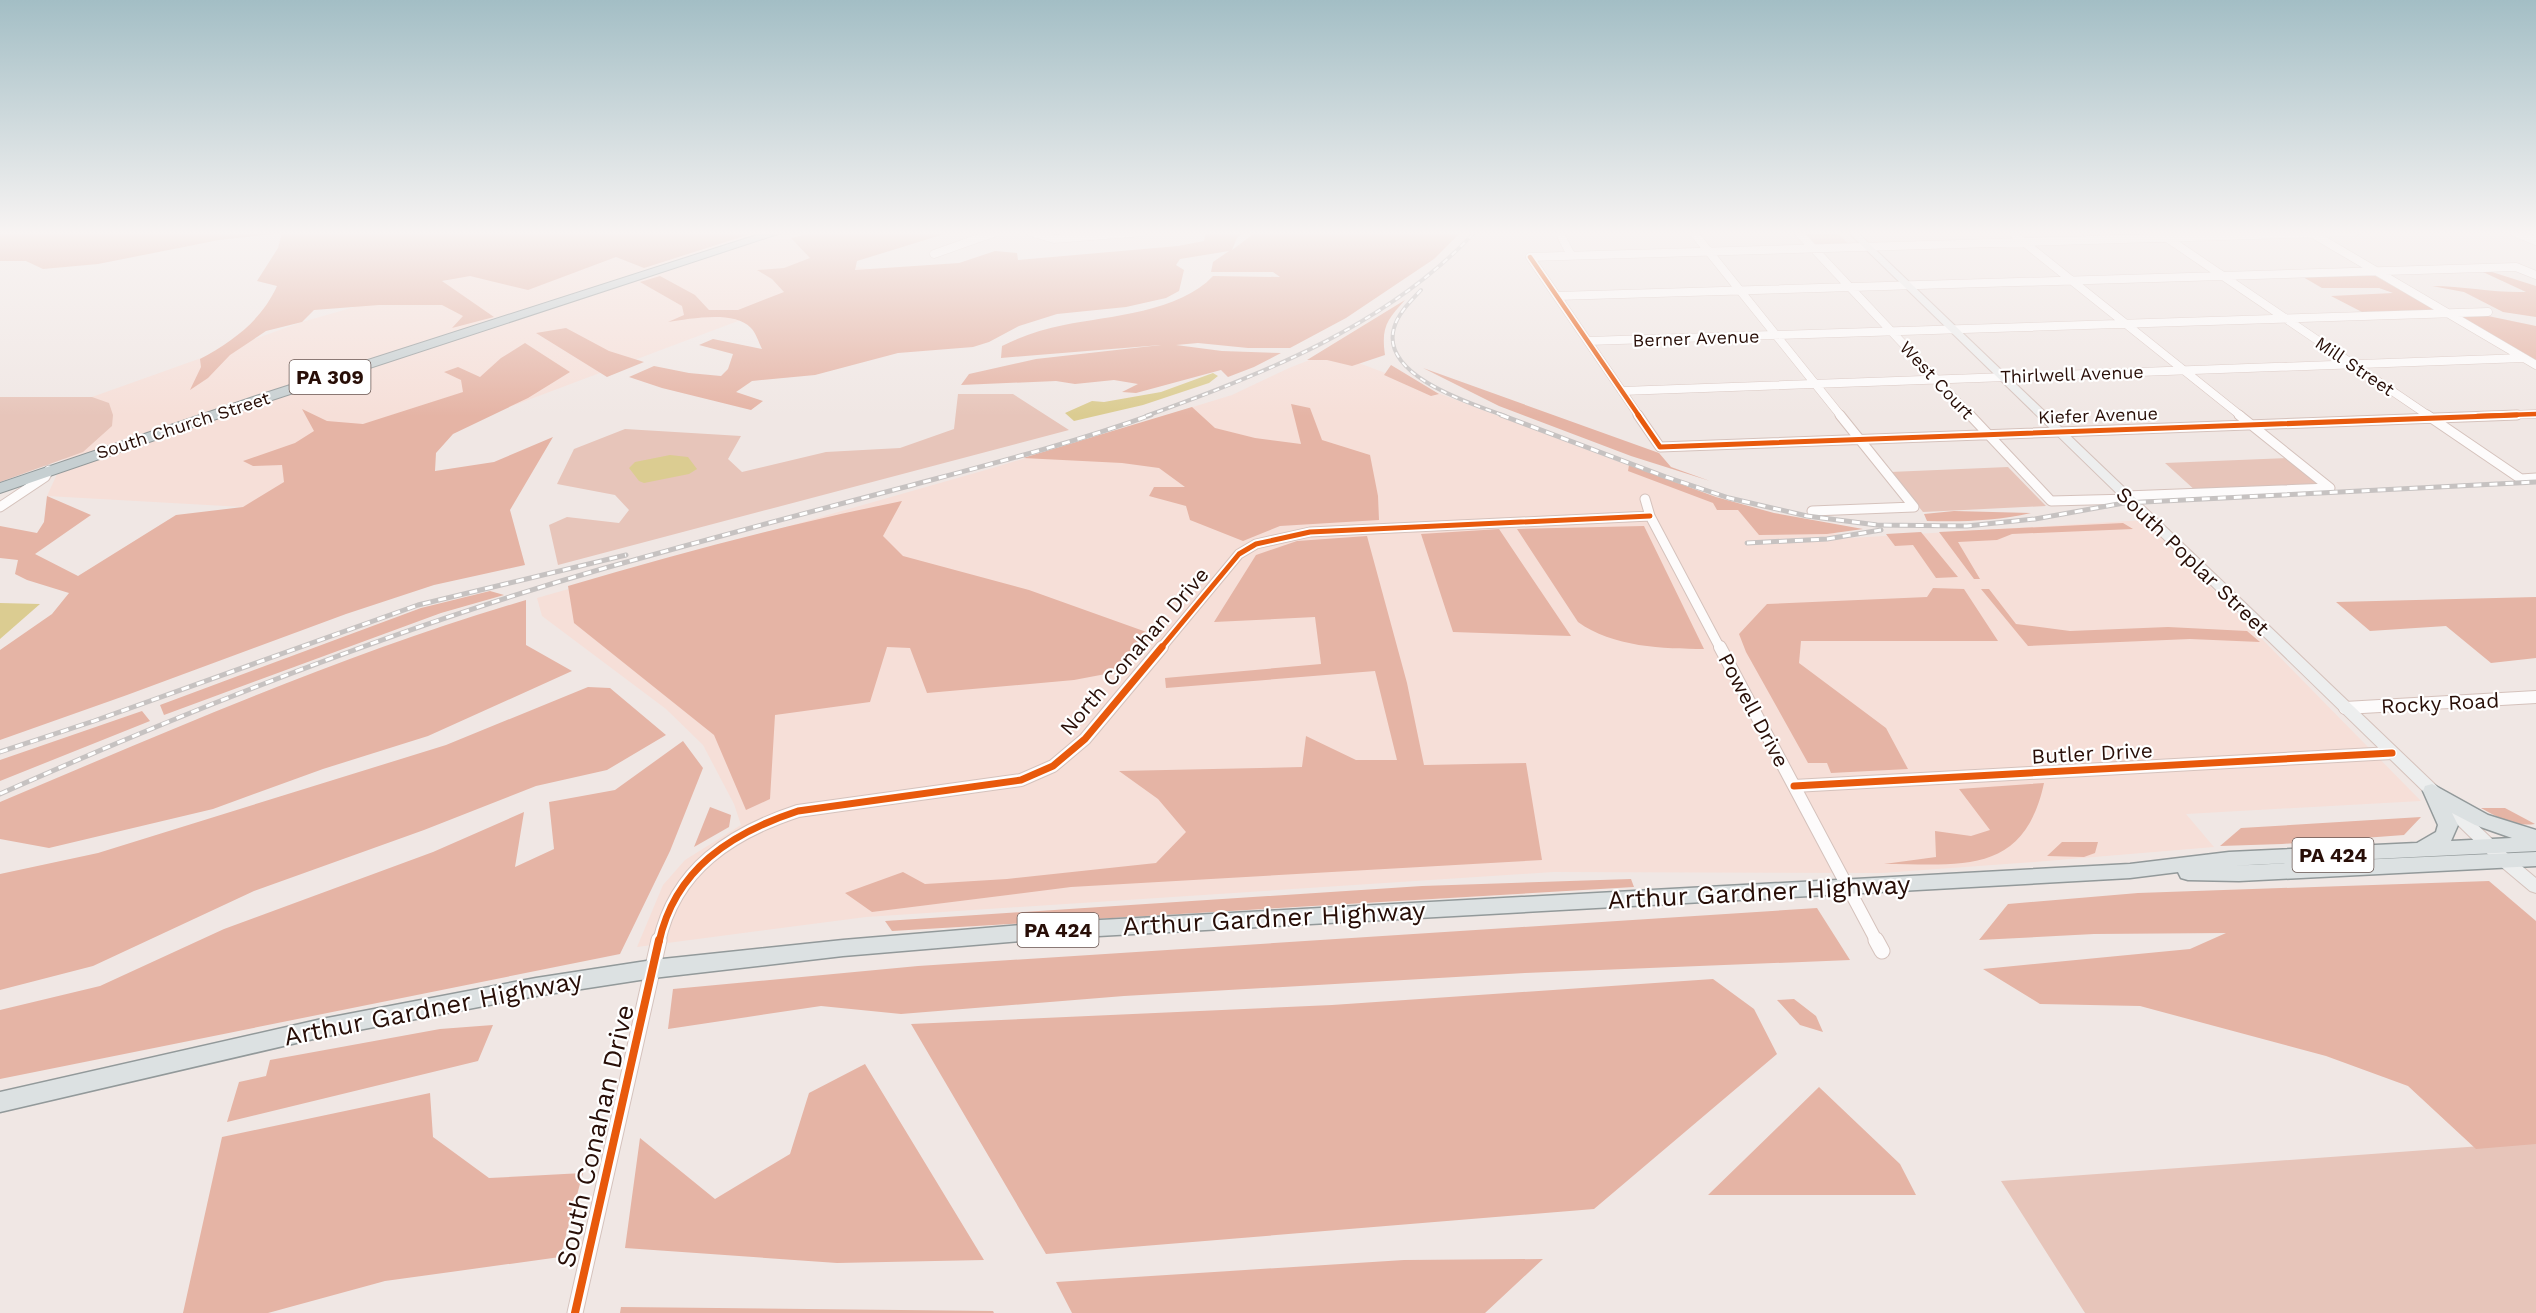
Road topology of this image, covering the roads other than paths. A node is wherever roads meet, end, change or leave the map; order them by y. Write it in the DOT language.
graph roads {
  1 [pos="588,293"];
  2 [pos="1555,293"];
  3 [pos="1657,293"];
  4 [pos="1742,293"];
  5 [pos="1856,293"];
  6 [pos="1916,293"];
  7 [pos="2089,293"];
  8 [pos="2249,293"];
  9 [pos="2414,293"];
  10 [pos="1557,296"];
  11 [pos="2488,312"];
  12 [pos="2448,313"];
  13 [pos="2286,318"];
  14 [pos="2127,324"];
  15 [pos="1953,330"];
  16 [pos="1892,332"];
  17 [pos="1776,335"];
  18 [pos="1588,341"];
  19 [pos="2523,358"];
  20 [pos="2354,365"];
  21 [pos="2536,365"];
  22 [pos="2185,370"];
  23 [pos="2004,377"];
  24 [pos="1937,379"];
  25 [pos="1815,384"];
  26 [pos="1622,391"];
  27 [pos="2536,414"];
  28 [pos="2432,418"];
  29 [pos="2251,424"];
  30 [pos="2062,432"];
  31 [pos="1989,435"];
  32 [pos="1860,440"];
  33 [pos="49,470"];
  34 [pos="2536,478"];
  35 [pos="0,488"];
  36 [pos="2128,498"];
  37 [pos="1645,499"];
  38 [pos="0,507"];
  39 [pos="1812,511"];
  40 [pos="1650,516"];
  41 [pos="2536,697"];
  42 [pos="2344,708"];
  43 [pos="2392,753"];
  44 [pos="1794,786"];
  45 [pos="2432,791"];
  46 [pos="2536,837"];
  47 [pos="2536,844"];
  48 [pos="2406,851"];
  49 [pos="2498,854"];
  50 [pos="2536,859"];
  51 [pos="2130,871"];
  52 [pos="1847,887"];
  53 [pos="2536,887"];
  54 [pos="1882,951"];
  55 [pos="653,969"];
  56 [pos="0,1102"];
  57 [pos="575,1313"];
  1 -- 33 [label="highway, South Church Street / PA 309"];
  2 -- 10 [label="street"];
  3 -- 10 [label="street"];
  4 -- 17 [label="street"];
  5 -- 16 [label="street, West Court"];
  6 -- 15 [label="main road, South Poplar Street"];
  7 -- 14 [label="street"];
  8 -- 13 [label="street, Mill Street"];
  9 -- 12 [label="street"];
  10 -- 18 [label="street"];
  11 -- 12 [label="street, Berner Avenue"];
  12 -- 13 [label="street, Berner Avenue"];
  12 -- 19 [label="street"];
  13 -- 14 [label="street, Berner Avenue"];
  13 -- 20 [label="street, Mill Street"];
  14 -- 15 [label="street, Berner Avenue"];
  14 -- 22 [label="street"];
  15 -- 16 [label="street, Berner Avenue"];
  15 -- 23 [label="main road, South Poplar Street"];
  16 -- 17 [label="street, Berner Avenue"];
  16 -- 24 [label="street, West Court"];
  17 -- 18 [label="street, Berner Avenue"];
  17 -- 25 [label="street"];
  18 -- 26 [label="street"];
  19 -- 20 [label="street, Thirlwell Avenue"];
  19 -- 21 [label="street"];
  20 -- 22 [label="street, Thirlwell Avenue"];
  20 -- 28 [label="street, Mill Street"];
  22 -- 23 [label="street, Thirlwell Avenue"];
  22 -- 29 [label="street"];
  23 -- 24 [label="street, Thirlwell Avenue"];
  23 -- 30 [label="main road, South Poplar Street"];
  24 -- 25 [label="street, Thirlwell Avenue"];
  24 -- 31 [label="street, West Court"];
  25 -- 26 [label="street, Thirlwell Avenue"];
  25 -- 32 [label="street"];
  26 -- 32 [label="street, Kiefer Avenue"];
  27 -- 28 [label="street, Kiefer Avenue"];
  28 -- 29 [label="street, Kiefer Avenue"];
  28 -- 34 [label="street, Mill Street"];
  29 -- 30 [label="street, Kiefer Avenue"];
  29 -- 36 [label="street"];
  30 -- 31 [label="street, Kiefer Avenue"];
  30 -- 36 [label="main road, South Poplar Street"];
  31 -- 32 [label="street, Kiefer Avenue"];
  31 -- 36 [label="street, West Court"];
  32 -- 39 [label="street"];
  33 -- 35 [label="highway, South Church Street / PA 309"];
  33 -- 38 [label="street"];
  36 -- 42 [label="main road, South Poplar Street"];
  37 -- 40 [label="street, Powell Drive"];
  40 -- 44 [label="street, Powell Drive"];
  40 -- 55 [label="street, North Conahan Drive"];
  41 -- 42 [label="street, Rocky Road"];
  42 -- 43 [label="main road, South Poplar Street"];
  43 -- 44 [label="street, Butler Drive"];
  43 -- 45 [label="main road, South Poplar Street"];
  44 -- 52 [label="street, Powell Drive"];
  45 -- 46 [label="main road"];
  45 -- 48 [label="main road"];
  45 -- 49 [label="main road, South Poplar Street"];
  47 -- 49 [label="main road, Arthur Gardner Highway / PA 424"];
  48 -- 49 [label="main road, Arthur Gardner Highway / PA 424"];
  48 -- 51 [label="main road, Arthur Gardner Highway / PA 424"];
  49 -- 50 [label="main road, Arthur Gardner Highway / PA 424"];
  49 -- 51 [label="main road, Arthur Gardner Highway / PA 424"];
  49 -- 53 [label="main road, South Poplar Street"];
  51 -- 52 [label="main road, Arthur Gardner Highway / PA 424"];
  52 -- 54 [label="street, Powell Drive"];
  52 -- 55 [label="main road, Arthur Gardner Highway / PA 424"];
  55 -- 56 [label="main road, Arthur Gardner Highway / PA 424"];
  55 -- 57 [label="street, South Conahan Drive"];
}
